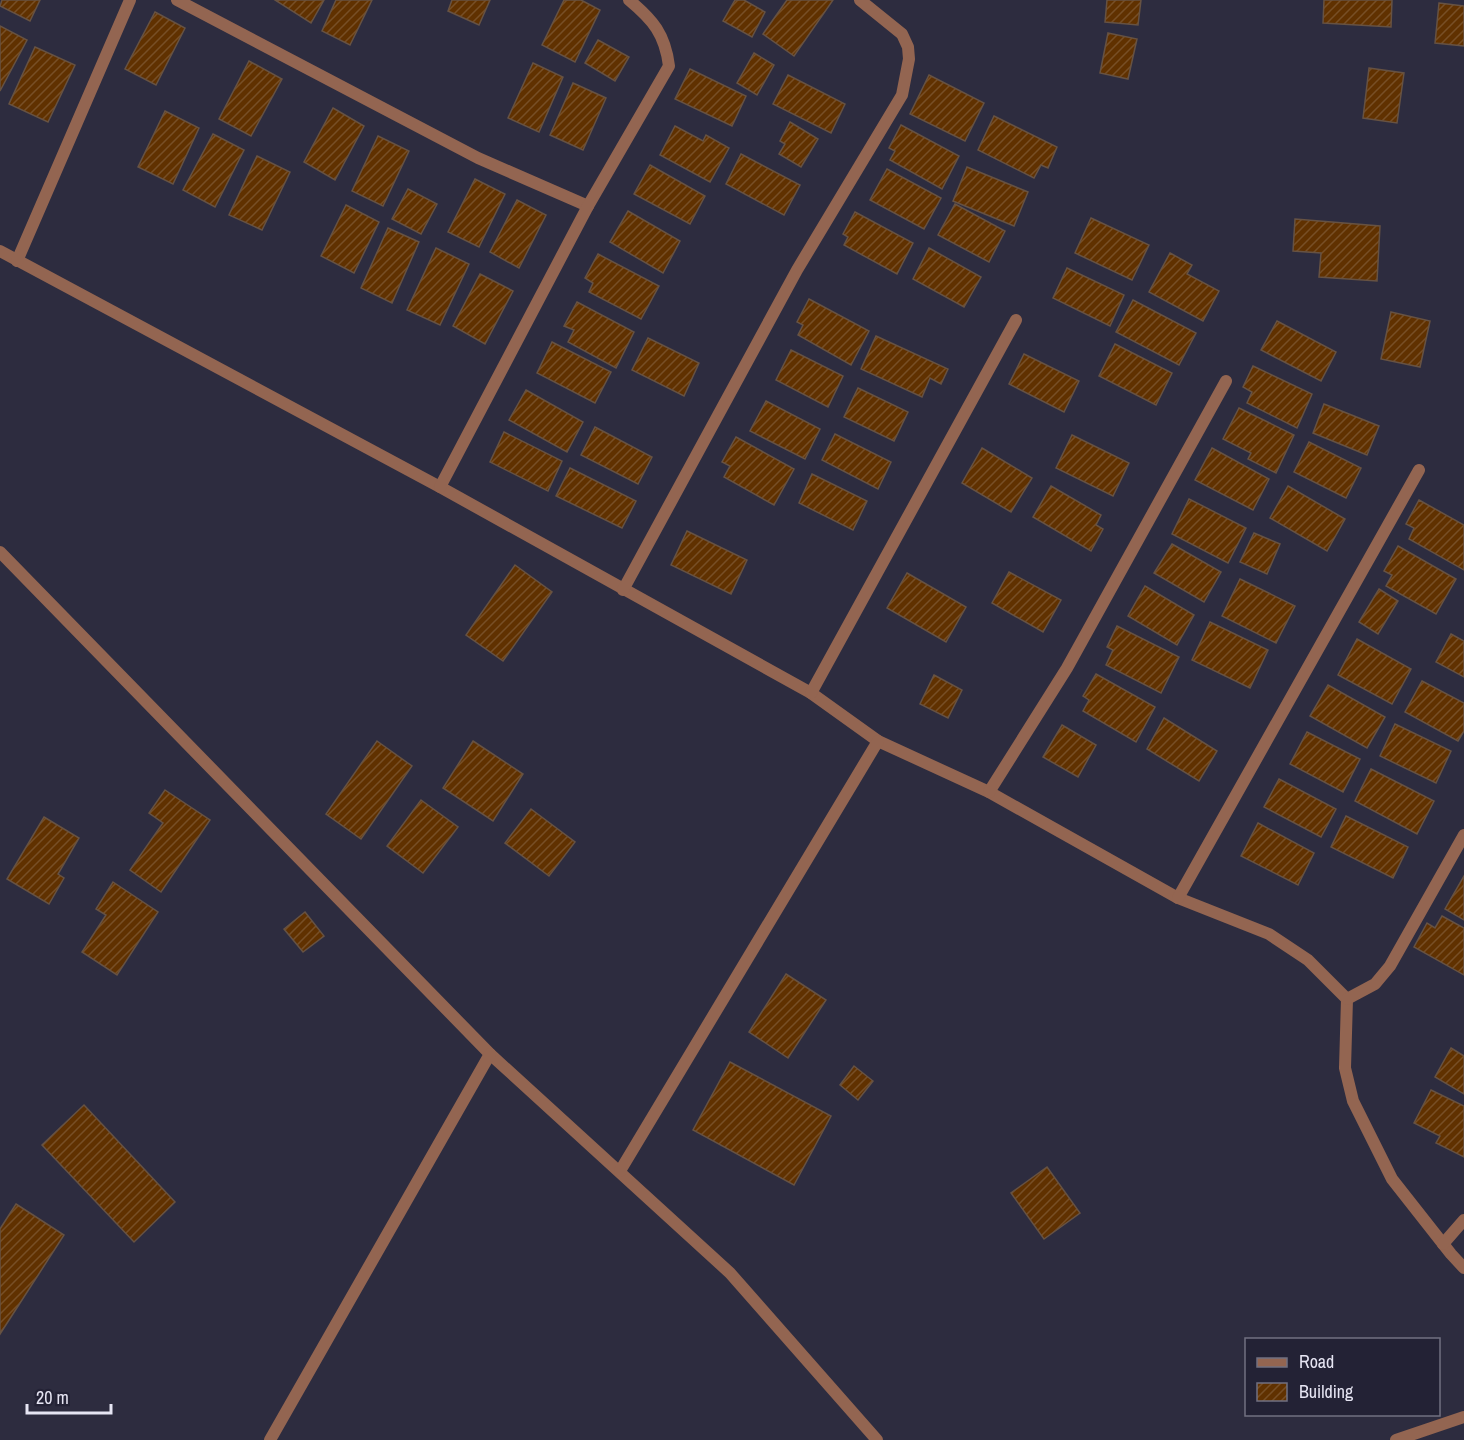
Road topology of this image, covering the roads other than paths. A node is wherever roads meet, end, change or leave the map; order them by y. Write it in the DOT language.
graph roads {
  1 [pos="130,0"];
  2 [pos="177,0"];
  3 [pos="629,0"];
  4 [pos="860,0"];
  5 [pos="588,206"];
  6 [pos="0,251"];
  7 [pos="17,261"];
  8 [pos="1016,320"];
  9 [pos="1226,381"];
  10 [pos="1419,470"];
  11 [pos="440,487"];
  12 [pos="0,552"];
  13 [pos="623,590"];
  14 [pos="811,693"];
  15 [pos="878,741"];
  16 [pos="989,792"];
  17 [pos="1464,835"];
  18 [pos="1178,898"];
  19 [pos="1347,999"];
  20 [pos="490,1054"];
  21 [pos="620,1171"];
  22 [pos="1464,1220"];
  23 [pos="1443,1244"];
  24 [pos="1464,1268"];
  25 [pos="1464,1417"];
  26 [pos="270,1440"];
  27 [pos="877,1440"];
  28 [pos="1396,1440"];
  1 -- 7 [label="street"];
  2 -- 5 [label="street"];
  3 -- 5 [label="street"];
  4 -- 13 [label="street"];
  5 -- 11 [label="street"];
  6 -- 7 [label="street"];
  7 -- 11 [label="street"];
  8 -- 14 [label="street"];
  9 -- 16 [label="street"];
  10 -- 18 [label="street"];
  11 -- 13 [label="street"];
  12 -- 20 [label="street"];
  13 -- 14 [label="street"];
  14 -- 15 [label="street"];
  15 -- 16 [label="street"];
  15 -- 21 [label="street"];
  16 -- 18 [label="street"];
  17 -- 19 [label="street"];
  18 -- 19 [label="street"];
  19 -- 23 [label="street"];
  20 -- 21 [label="street"];
  20 -- 26 [label="street"];
  21 -- 27 [label="street"];
  22 -- 23 [label="street"];
  23 -- 24 [label="street"];
  25 -- 28 [label="street"];
}
